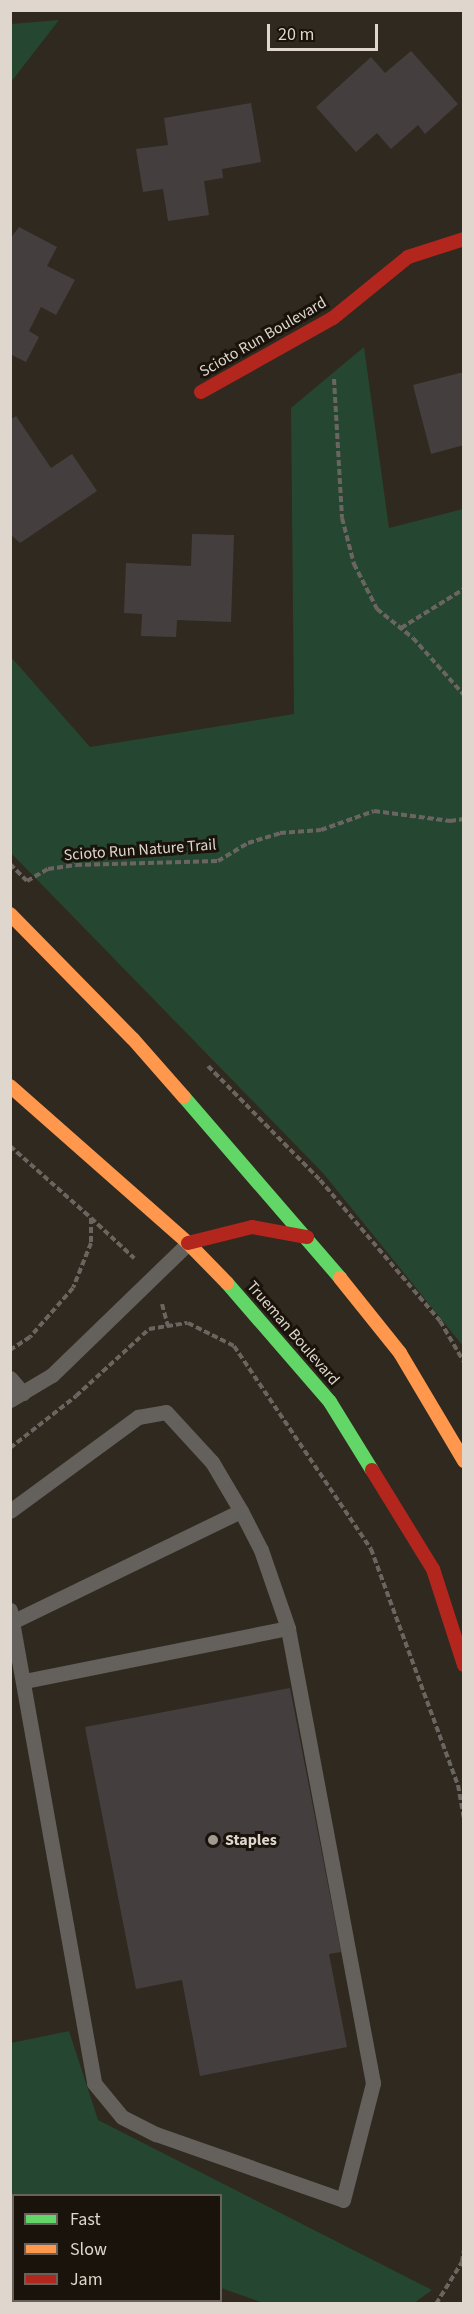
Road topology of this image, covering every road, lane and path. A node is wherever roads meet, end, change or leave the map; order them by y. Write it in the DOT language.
graph roads {
  1 [pos="464,239"];
  2 [pos="334,379"];
  3 [pos="201,392"];
  4 [pos="464,589"];
  5 [pos="401,628"];
  6 [pos="464,695"];
  7 [pos="464,819"];
  8 [pos="27,881"];
  9 [pos="10,914"];
  10 [pos="10,1086"];
  11 [pos="10,1146"];
  12 [pos="307,1237"];
  13 [pos="188,1243"];
  14 [pos="10,1350"];
  15 [pos="10,1378"];
  16 [pos="17,1396"];
  17 [pos="10,1448"];
  18 [pos="464,1461"];
  19 [pos="10,1511"];
  20 [pos="241,1511"];
  21 [pos="12,1616"];
  22 [pos="288,1628"];
  23 [pos="15,1649"];
  24 [pos="464,1665"];
  25 [pos="25,1681"];
  26 [pos="464,1818"];
  27 [pos="464,2250"];
  28 [pos="436,2304"];
  1 -- 3 [label="main road, Scioto Run Boulevard"];
  2 -- 5 [label="path"];
  4 -- 5 [label="path"];
  5 -- 6 [label="path"];
  7 -- 8 [label="path, Scioto Run Nature Trail"];
  9 -- 12 [label="main road"];
  10 -- 13 [label="main road, Trueman Boulevard"];
  11 -- 14 [label="path"];
  12 -- 13 [label="main road"];
  12 -- 18 [label="main road"];
  13 -- 16 [label="lane"];
  13 -- 24 [label="main road, Trueman Boulevard"];
  15 -- 16 [label="lane"];
  17 -- 26 [label="path"];
  19 -- 20 [label="lane"];
  20 -- 21 [label="lane"];
  20 -- 22 [label="lane"];
  21 -- 23 [label="lane"];
  22 -- 25 [label="lane"];
  22 -- 25 [label="lane"];
  23 -- 25 [label="lane"];
  27 -- 28 [label="path"];
}
